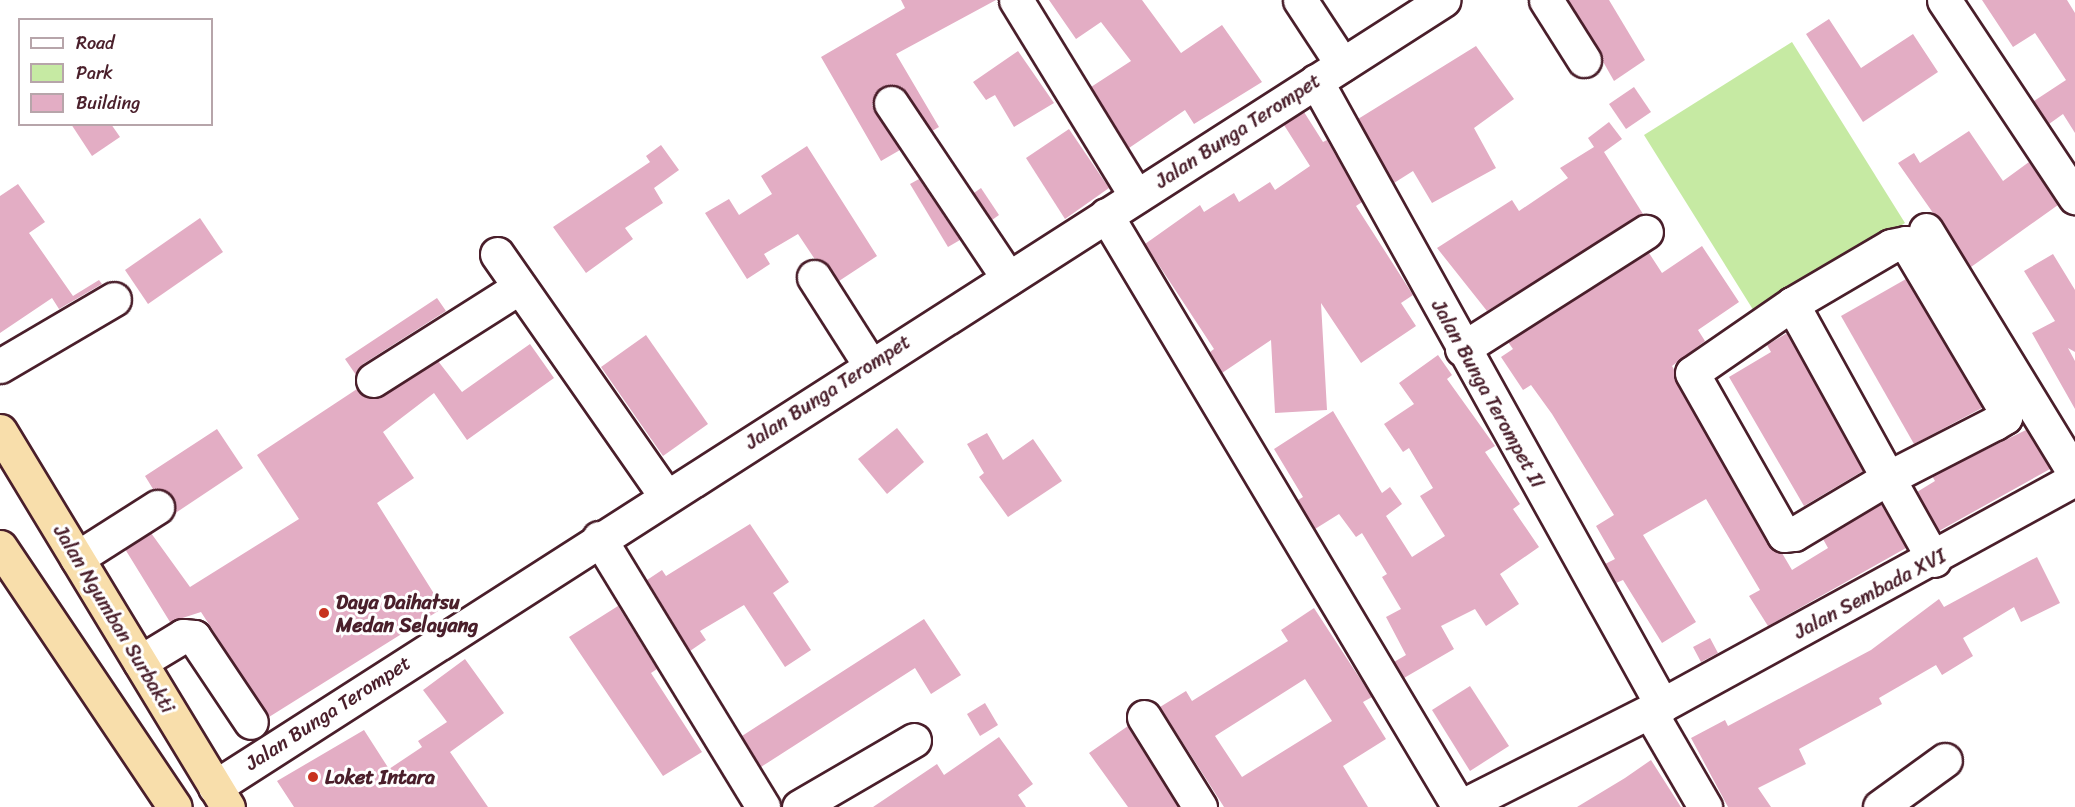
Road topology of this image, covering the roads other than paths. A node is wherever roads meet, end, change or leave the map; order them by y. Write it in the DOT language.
graph roads {
  1 [pos="1016,0"];
  2 [pos="1300,0"];
  3 [pos="1443,0"];
  4 [pos="1546,0"];
  5 [pos="1944,0"];
  6 [pos="1584,60"];
  7 [pos="1329,73"];
  8 [pos="891,103"];
  9 [pos="1136,196"];
  10 [pos="2075,197"];
  11 [pos="1106,215"];
  12 [pos="1926,230"];
  13 [pos="1646,232"];
  14 [pos="497,254"];
  15 [pos="814,278"];
  16 [pos="1008,278"];
  17 [pos="518,288"];
  18 [pos="114,299"];
  19 [pos="1791,304"];
  20 [pos="1462,349"];
  21 [pos="870,365"];
  22 [pos="0,366"];
  23 [pos="373,380"];
  24 [pos="0,431"];
  25 [pos="2075,474"];
  26 [pos="1888,478"];
  27 [pos="2075,479"];
  28 [pos="666,496"];
  29 [pos="157,507"];
  30 [pos="598,538"];
  31 [pos="0,547"];
  32 [pos="77,558"];
  33 [pos="1934,560"];
  34 [pos="140,662"];
  35 [pos="1656,708"];
  36 [pos="1144,717"];
  37 [pos="251,722"];
  38 [pos="914,740"];
  39 [pos="1946,760"];
  40 [pos="222,797"];
  41 [pos="175,807"];
  42 [pos="763,807"];
  43 [pos="799,807"];
  44 [pos="1200,807"];
  45 [pos="1459,807"];
  46 [pos="1705,807"];
  47 [pos="1880,807"];
  1 -- 9 [label="street"];
  2 -- 7 [label="street, Jalan Bunga Terompet II"];
  3 -- 7 [label="street, Jalan Bunga Terompet"];
  4 -- 6 [label="street"];
  5 -- 10 [label="street"];
  7 -- 9 [label="street, Jalan Bunga Terompet"];
  7 -- 20 [label="street, Jalan Bunga Terompet II"];
  8 -- 16 [label="street"];
  9 -- 11 [label="street, Jalan Bunga Terompet"];
  11 -- 16 [label="street, Jalan Bunga Terompet"];
  11 -- 45 [label="street"];
  12 -- 25 [label="street"];
  13 -- 20 [label="street"];
  14 -- 17 [label="street"];
  15 -- 21 [label="street"];
  16 -- 21 [label="street, Jalan Bunga Terompet"];
  17 -- 23 [label="street"];
  17 -- 28 [label="street"];
  18 -- 22 [label="street"];
  19 -- 26 [label="street"];
  19 -- 26 [label="street"];
  19 -- 26 [label="street"];
  20 -- 35 [label="street, Jalan Bunga Terompet II"];
  21 -- 28 [label="street, Jalan Bunga Terompet"];
  24 -- 32 [label="highway, Jalan Ngumban Surbakti"];
  26 -- 33 [label="street"];
  27 -- 33 [label="street, Jalan Sembada XVI"];
  28 -- 30 [label="street, Jalan Bunga Terompet"];
  29 -- 32 [label="street"];
  30 -- 40 [label="street, Jalan Bunga Terompet"];
  30 -- 42 [label="street"];
  31 -- 41 [label="highway"];
  32 -- 34 [label="highway, Jalan Ngumban Surbakti"];
  33 -- 35 [label="street, Jalan Sembada XVI"];
  34 -- 37 [label="street"];
  34 -- 40 [label="highway, Jalan Ngumban Surbakti"];
  35 -- 45 [label="street, Jalan Sembada XVI"];
  35 -- 46 [label="street, Jalan Bunga Terompet II"];
  36 -- 44 [label="street"];
  38 -- 43 [label="street"];
  39 -- 47 [label="street"];
}
